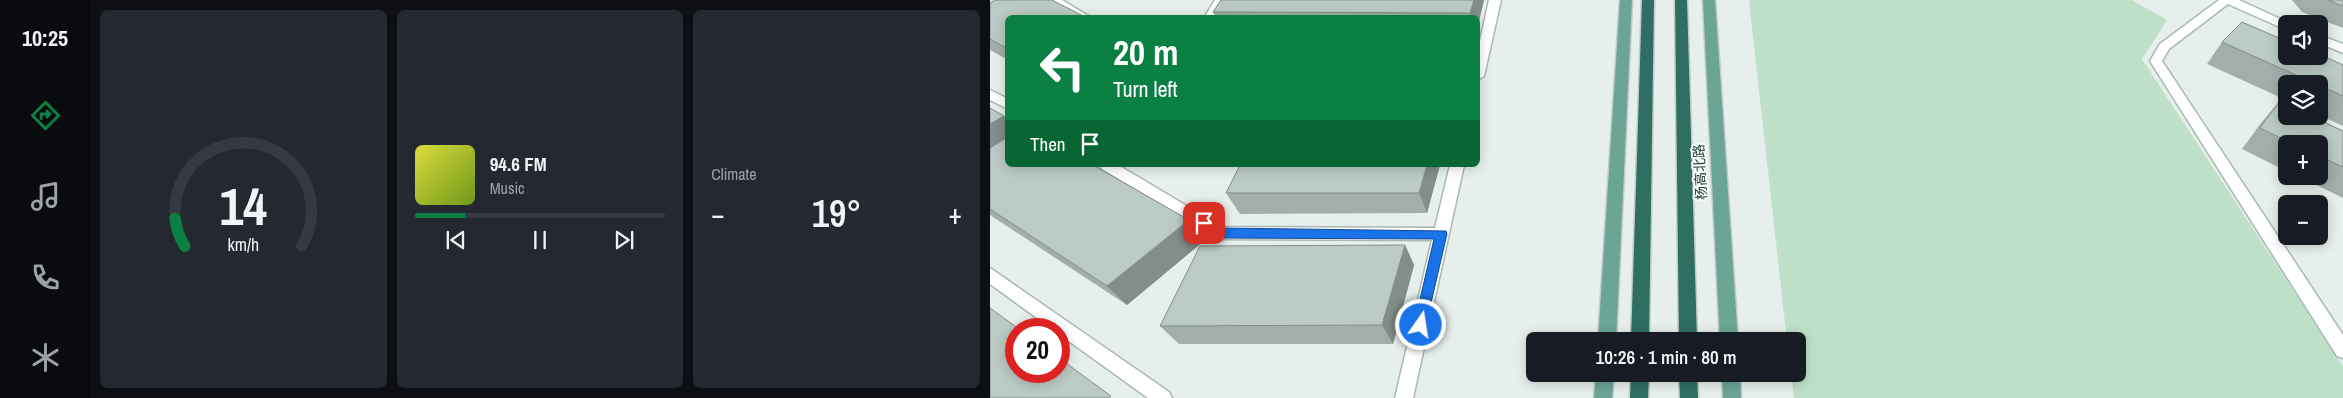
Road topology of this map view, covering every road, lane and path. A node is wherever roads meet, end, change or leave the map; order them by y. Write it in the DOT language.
graph roads {
  1 [pos="1053,0"];
  2 [pos="1221,0"];
  3 [pos="1495,0"];
  4 [pos="1626,0"];
  5 [pos="1648,0"];
  6 [pos="1681,0"];
  7 [pos="1709,0"];
  8 [pos="2227,0"];
  9 [pos="1080,15"];
  10 [pos="1212,15"];
  11 [pos="2278,22"];
  12 [pos="2328,42"];
  13 [pos="2343,49"];
  14 [pos="1480,67"];
  15 [pos="990,94"];
  16 [pos="1005,103"];
  17 [pos="1110,167"];
  18 [pos="1457,167"];
  19 [pos="1442,234"];
  20 [pos="990,275"];
  21 [pos="1607,332"];
  22 [pos="1640,332"];
  23 [pos="1688,332"];
  24 [pos="1728,332"];
  25 [pos="2343,350"];
  26 [pos="1604,382"];
  27 [pos="1640,382"];
  28 [pos="1688,382"];
  29 [pos="1731,382"];
  30 [pos="1163,398"];
  31 [pos="1404,398"];
  32 [pos="1603,398"];
  33 [pos="1639,398"];
  34 [pos="1689,398"];
  35 [pos="1732,398"];
  1 -- 9 [label="street"];
  2 -- 10 [label="street"];
  3 -- 14 [label="street"];
  4 -- 21 [label="main road"];
  5 -- 22 [label="highway"];
  6 -- 23 [label="highway, 杨高北路"];
  7 -- 24 [label="main road, 杨高北路"];
  8 -- 11 [label="street"];
  8 -- 25 [label="street"];
  12 -- 13 [label="street"];
  15 -- 16 [label="street"];
  17 -- 19 [label="street"];
  18 -- 19 [label="street"];
  19 -- 31 [label="street"];
  20 -- 30 [label="street"];
  26 -- 32 [label="main road"];
  27 -- 33 [label="highway"];
  28 -- 34 [label="highway"];
  29 -- 35 [label="main road"];
}
